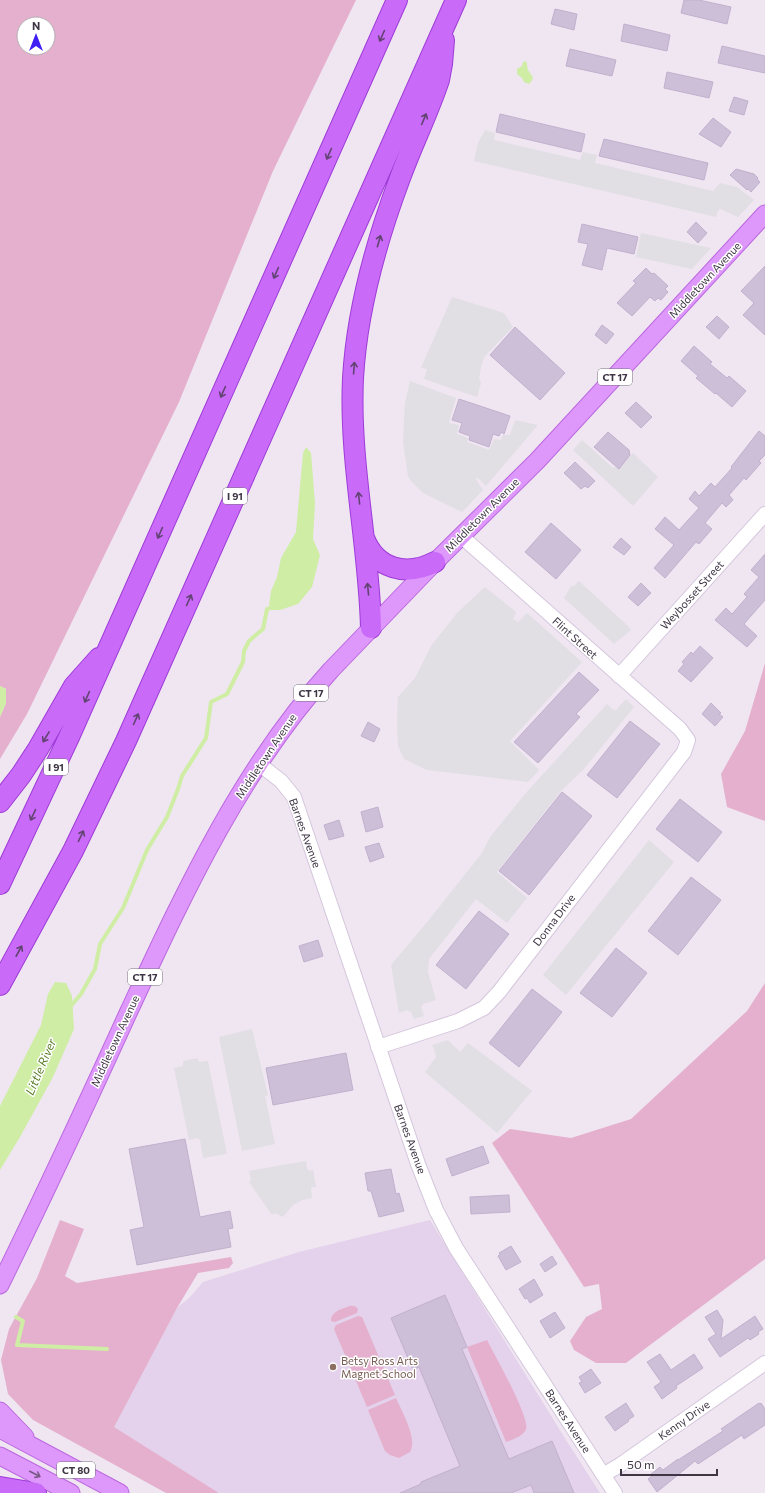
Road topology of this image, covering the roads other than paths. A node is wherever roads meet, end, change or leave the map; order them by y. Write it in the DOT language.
graph roads {
  1 [pos="397,0"];
  2 [pos="456,0"];
  3 [pos="444,28"];
  4 [pos="765,214"];
  5 [pos="765,514"];
  6 [pos="461,536"];
  7 [pos="363,537"];
  8 [pos="435,562"];
  9 [pos="371,628"];
  10 [pos="109,648"];
  11 [pos="619,676"];
  12 [pos="688,740"];
  13 [pos="259,764"];
  14 [pos="0,802"];
  15 [pos="0,884"];
  16 [pos="0,985"];
  17 [pos="378,1046"];
  18 [pos="0,1285"];
  19 [pos="765,1363"];
  20 [pos="0,1411"];
  21 [pos="0,1429"];
  22 [pos="32,1447"];
  23 [pos="0,1456"];
  24 [pos="603,1475"];
  25 [pos="0,1487"];
  26 [pos="36,1493"];
  27 [pos="71,1493"];
  28 [pos="120,1493"];
  29 [pos="614,1493"];
  1 -- 10 [label="highway, I 91, one-way"];
  2 -- 3 [label="highway, I 91"];
  7 -- 3 [label="highway, one-way"];
  16 -- 3 [label="highway, I 91, one-way"];
  4 -- 6 [label="main road, Middletown Avenue / CT 17"];
  5 -- 11 [label="street, Weybosset Street"];
  6 -- 8 [label="main road, Middletown Avenue / CT 17"];
  6 -- 11 [label="street, Flint Street"];
  7 -- 8 [label="highway"];
  9 -- 7 [label="highway, one-way"];
  8 -- 9 [label="main road, Middletown Avenue / CT 17"];
  9 -- 13 [label="main road, Middletown Avenue / CT 17"];
  10 -- 14 [label="highway, one-way"];
  10 -- 15 [label="highway, I 91, one-way"];
  11 -- 12 [label="street, Flint Street"];
  12 -- 17 [label="street, Donna Drive"];
  13 -- 17 [label="street, Barnes Avenue"];
  13 -- 18 [label="main road, Middletown Avenue / CT 17"];
  17 -- 24 [label="street, Barnes Avenue"];
  19 -- 24 [label="street, Kenny Drive"];
  20 -- 22 [label="main road"];
  21 -- 22 [label="main road, CT 80"];
  22 -- 28 [label="main road, CT 80"];
  23 -- 27 [label="main road, CT 80, one-way"];
  24 -- 29 [label="street, Barnes Avenue"];
  25 -- 26 [label="highway"];
}
